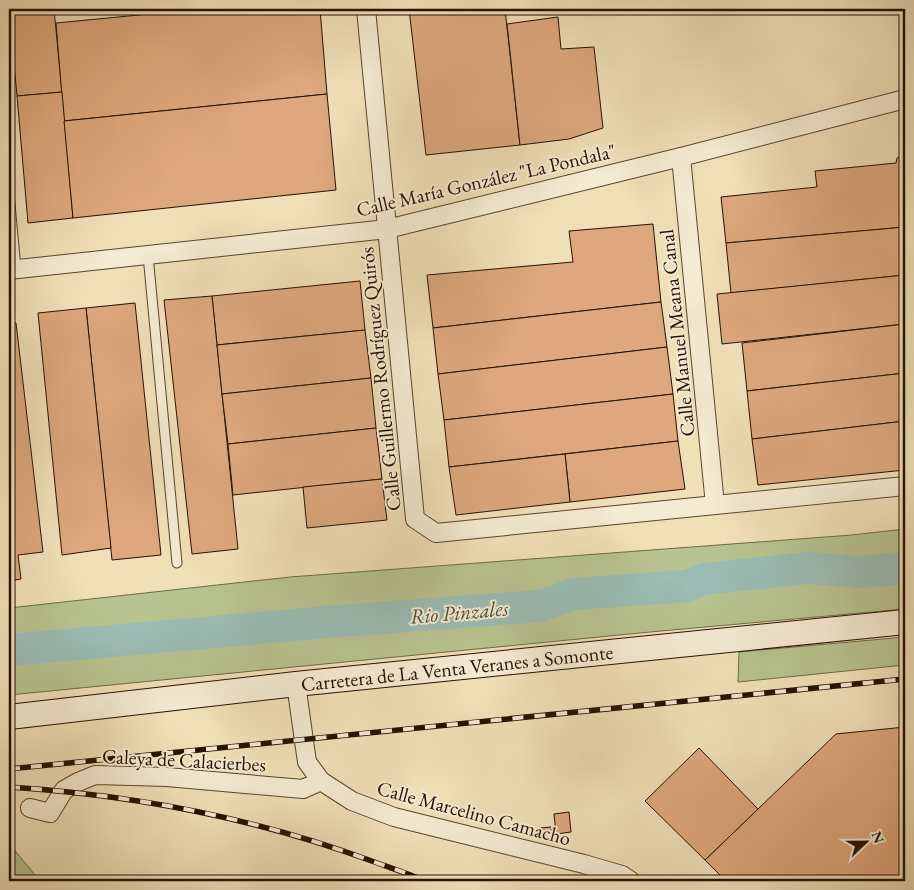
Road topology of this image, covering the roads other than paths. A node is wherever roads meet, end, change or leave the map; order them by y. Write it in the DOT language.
graph roads {
  1 [pos="366,9"];
  2 [pos="905,99"];
  3 [pos="681,157"];
  4 [pos="9,193"];
  5 [pos="387,229"];
  6 [pos="148,255"];
  7 [pos="12,269"];
  8 [pos="905,486"];
  9 [pos="715,505"];
  10 [pos="177,564"];
  11 [pos="905,622"];
  12 [pos="296,684"];
  13 [pos="9,717"];
  14 [pos="321,781"];
  15 [pos="30,808"];
  16 [pos="631,881"];
  1 -- 5 [label="street, Calle Guillermo Rodríguez Quirós"];
  2 -- 3 [label="street, Calle María González \"La Pondala\""];
  3 -- 5 [label="street, Calle María González \"La Pondala\""];
  3 -- 9 [label="street, Calle Manuel Meana Canal"];
  4 -- 7 [label="lane"];
  5 -- 6 [label="street, Calle María González \"La Pondala\""];
  5 -- 9 [label="street, Calle Guillermo Rodríguez Quirós"];
  6 -- 7 [label="street, Calle María González \"La Pondala\""];
  6 -- 10 [label="lane"];
  8 -- 9 [label="street, Calle Guillermo Rodríguez Quirós"];
  11 -- 12 [label="street, Carretera de La Venta Veranes a Somonte"];
  12 -- 13 [label="street, Carretera de La Venta Veranes a Somonte"];
  12 -- 14 [label="street, Calle Marcelino Camacho"];
  14 -- 15 [label="street, Caleya de Calacierbes"];
  14 -- 16 [label="street, Calle Marcelino Camacho"];
}
